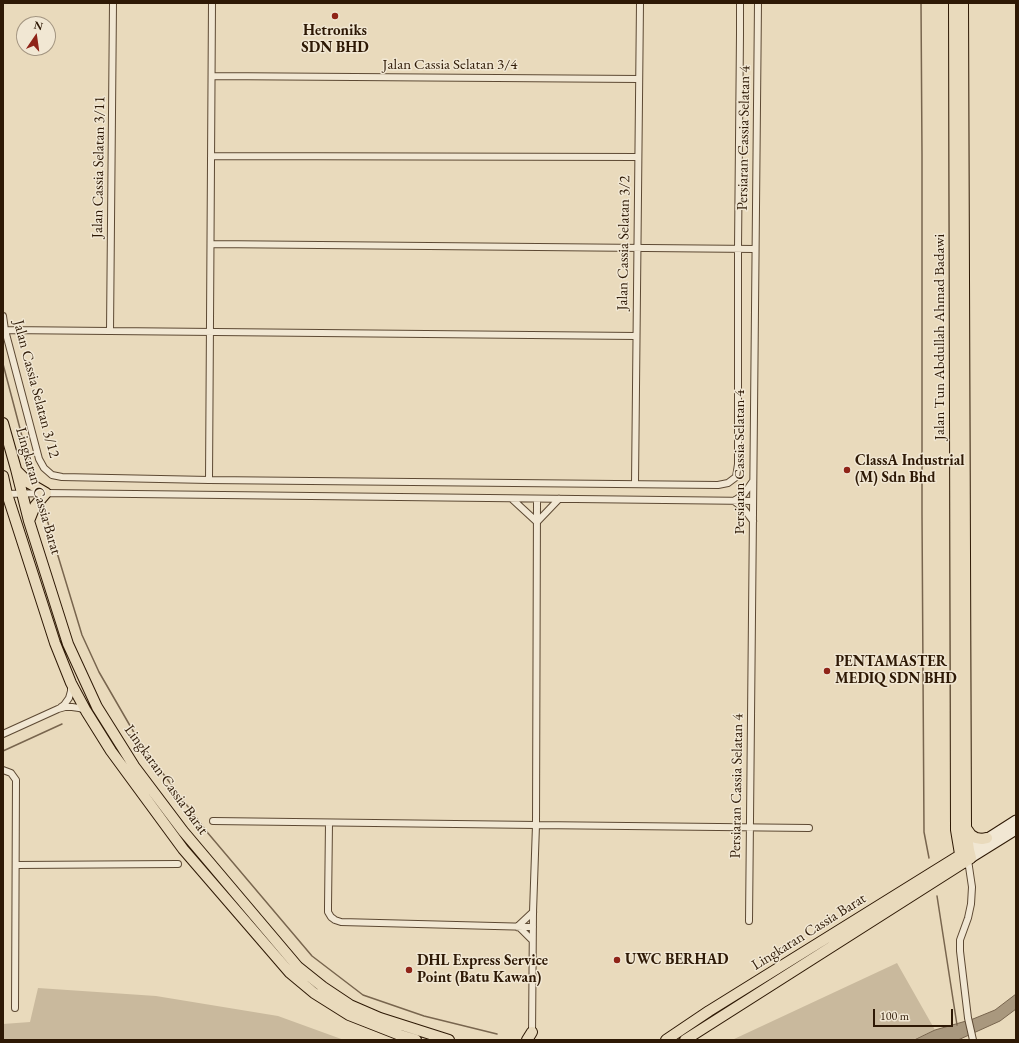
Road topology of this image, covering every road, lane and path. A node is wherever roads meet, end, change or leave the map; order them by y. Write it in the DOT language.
graph roads {
  1 [pos="114,3"];
  2 [pos="212,3"];
  3 [pos="640,3"];
  4 [pos="740,3"];
  5 [pos="758,3"];
  6 [pos="954,3"];
  7 [pos="964,3"];
  8 [pos="212,76"];
  9 [pos="639,79"];
  10 [pos="211,156"];
  11 [pos="638,158"];
  12 [pos="211,244"];
  13 [pos="637,248"];
  14 [pos="738,248"];
  15 [pos="755,249"];
  16 [pos="3,316"];
  17 [pos="5,330"];
  18 [pos="110,331"];
  19 [pos="210,332"];
  20 [pos="636,336"];
  21 [pos="3,423"];
  22 [pos="16,469"];
  23 [pos="3,476"];
  24 [pos="209,480"];
  25 [pos="753,481"];
  26 [pos="635,483"];
  27 [pos="5,494"];
  28 [pos="23,494"];
  29 [pos="46,494"];
  30 [pos="512,499"];
  31 [pos="537,499"];
  32 [pos="559,499"];
  33 [pos="734,501"];
  34 [pos="753,501"];
  35 [pos="3,504"];
  36 [pos="15,517"];
  37 [pos="30,521"];
  38 [pos="753,521"];
  39 [pos="537,522"];
  40 [pos="961,635"];
  41 [pos="72,683"];
  42 [pos="58,709"];
  43 [pos="86,710"];
  44 [pos="3,734"];
  45 [pos="3,770"];
  46 [pos="1016,820"];
  47 [pos="213,821"];
  48 [pos="329,823"];
  49 [pos="536,825"];
  50 [pos="750,827"];
  51 [pos="809,828"];
  52 [pos="966,828"];
  53 [pos="1016,830"];
  54 [pos="957,833"];
  55 [pos="987,838"];
  56 [pos="966,857"];
  57 [pos="178,864"];
  58 [pos="16,865"];
  59 [pos="942,866"];
  60 [pos="533,912"];
  61 [pos="749,921"];
  62 [pos="518,927"];
  63 [pos="533,927"];
  64 [pos="532,940"];
  65 [pos="15,1008"];
  66 [pos="531,1038"];
  67 [pos="973,1039"];
  68 [pos="416,1040"];
  69 [pos="449,1040"];
  70 [pos="666,1040"];
  71 [pos="685,1040"];
  1 -- 18 [label="street, Jalan Cassia Selatan 3/11"];
  2 -- 8 [label="street"];
  3 -- 9 [label="street, Jalan Cassia Selatan 3/2"];
  4 -- 14 [label="street"];
  5 -- 15 [label="street, Persiaran Cassia Selatan 4"];
  6 -- 40 [label="main road, Jalan Tun Abdullah Ahmad Badawi"];
  7 -- 40 [label="main road, Jalan Tun Abdullah Ahmad Badawi"];
  8 -- 9 [label="street, Jalan Cassia Selatan 3/4"];
  8 -- 10 [label="street"];
  9 -- 11 [label="street, Jalan Cassia Selatan 3/2"];
  10 -- 11 [label="street"];
  10 -- 12 [label="street"];
  11 -- 13 [label="street, Jalan Cassia Selatan 3/2"];
  12 -- 13 [label="street"];
  12 -- 19 [label="street"];
  13 -- 14 [label="street"];
  13 -- 20 [label="street, Jalan Cassia Selatan 3/2"];
  14 -- 15 [label="street"];
  14 -- 26 [label="street, Jalan Cassia Selatan 3/12"];
  15 -- 25 [label="street, Persiaran Cassia Selatan 4"];
  16 -- 17 [label="street, Jalan Cassia Selatan 3/12"];
  17 -- 18 [label="street"];
  17 -- 24 [label="street, Jalan Cassia Selatan 3/12"];
  18 -- 19 [label="street"];
  19 -- 20 [label="street"];
  19 -- 24 [label="street"];
  20 -- 26 [label="street, Jalan Cassia Selatan 3/2"];
  21 -- 22 [label="main road, Lingkaran Cassia Barat"];
  22 -- 28 [label="main road, Lingkaran Cassia Barat"];
  22 -- 29 [label="main road"];
  23 -- 27 [label="main road, Lingkaran Cassia Barat"];
  24 -- 26 [label="street, Jalan Cassia Selatan 3/12"];
  25 -- 33 [label="street"];
  25 -- 34 [label="street, Persiaran Cassia Selatan 4"];
  27 -- 28 [label="street"];
  27 -- 36 [label="main road, Lingkaran Cassia Barat"];
  28 -- 29 [label="street"];
  28 -- 37 [label="main road, Lingkaran Cassia Barat"];
  29 -- 30 [label="street"];
  29 -- 37 [label="main road"];
  30 -- 31 [label="street"];
  30 -- 39 [label="street"];
  31 -- 32 [label="street"];
  31 -- 39 [label="street"];
  32 -- 33 [label="street"];
  32 -- 39 [label="street"];
  33 -- 34 [label="street"];
  33 -- 38 [label="street"];
  34 -- 38 [label="street, Persiaran Cassia Selatan 4"];
  35 -- 36 [label="main road"];
  36 -- 41 [label="main road, Lingkaran Cassia Barat"];
  37 -- 69 [label="main road, Lingkaran Cassia Barat"];
  38 -- 50 [label="street, Persiaran Cassia Selatan 4"];
  39 -- 49 [label="street"];
  40 -- 52 [label="main road, Jalan Tun Abdullah Ahmad Badawi"];
  40 -- 54 [label="main road, Jalan Tun Abdullah Ahmad Badawi"];
  41 -- 42 [label="street"];
  41 -- 43 [label="main road, Lingkaran Cassia Barat"];
  42 -- 43 [label="street"];
  42 -- 44 [label="street"];
  43 -- 68 [label="main road, Lingkaran Cassia Barat"];
  45 -- 58 [label="street"];
  46 -- 55 [label="street"];
  47 -- 48 [label="street"];
  48 -- 49 [label="street"];
  48 -- 62 [label="street"];
  49 -- 50 [label="street"];
  49 -- 60 [label="street"];
  50 -- 51 [label="street"];
  50 -- 61 [label="street, Persiaran Cassia Selatan 4"];
  52 -- 55 [label="main road"];
  52 -- 56 [label="main road, Jalan Tun Abdullah Ahmad Badawi"];
  53 -- 56 [label="street"];
  54 -- 56 [label="main road, Jalan Tun Abdullah Ahmad Badawi"];
  54 -- 59 [label="main road"];
  55 -- 56 [label="street"];
  56 -- 59 [label="main road, Lingkaran Cassia Barat"];
  56 -- 67 [label="street"];
  56 -- 71 [label="main road, Lingkaran Cassia Barat"];
  57 -- 58 [label="street"];
  58 -- 65 [label="street"];
  59 -- 70 [label="main road, Lingkaran Cassia Barat"];
  60 -- 62 [label="street"];
  60 -- 63 [label="street"];
  62 -- 63 [label="street"];
  62 -- 64 [label="street"];
  63 -- 64 [label="street"];
  64 -- 66 [label="street"];
}
